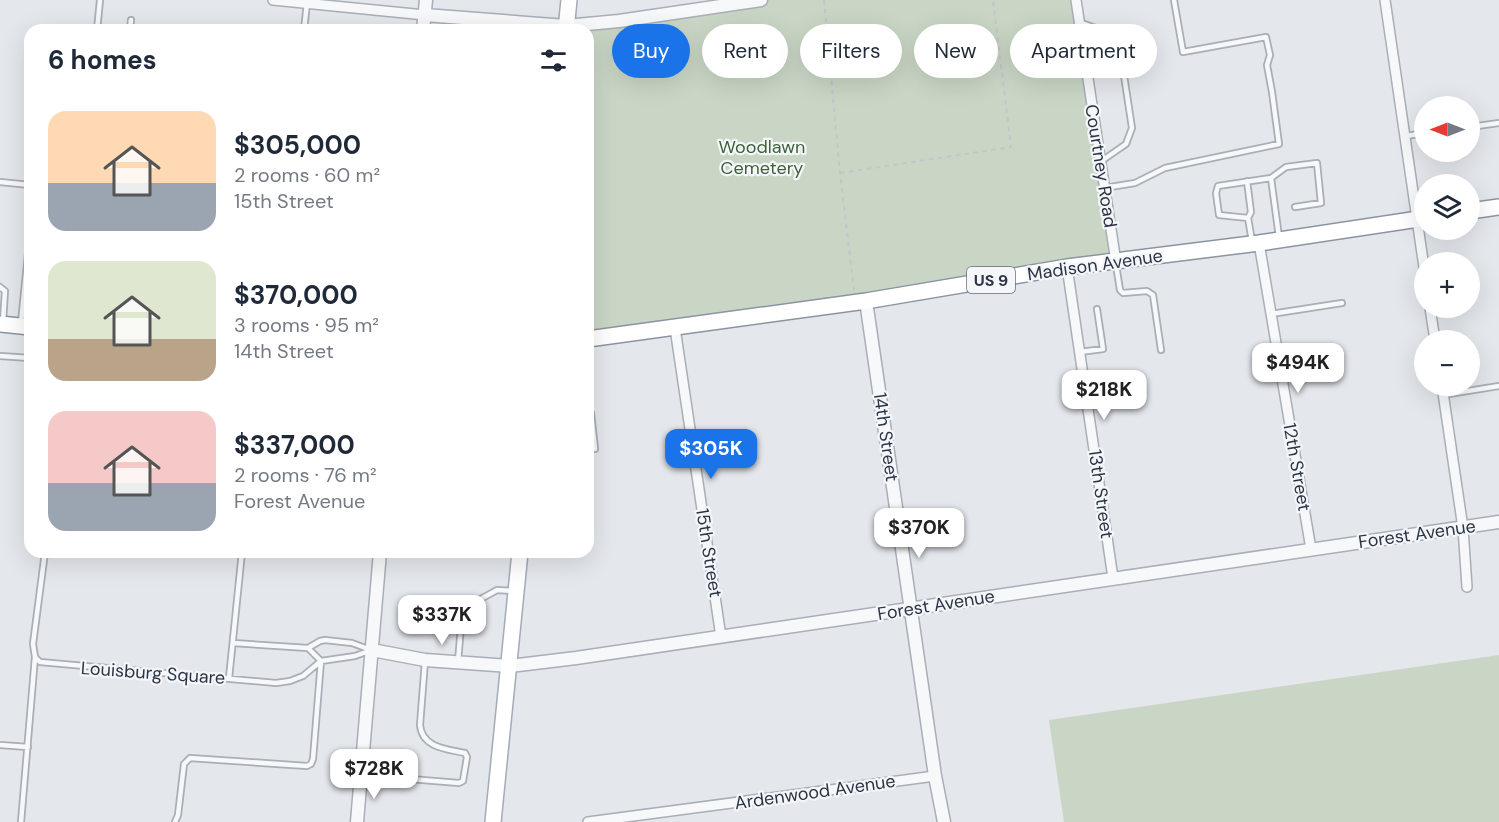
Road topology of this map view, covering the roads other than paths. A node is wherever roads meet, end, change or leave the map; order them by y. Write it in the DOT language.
graph roads {
  1 [pos="100,0"];
  2 [pos="273,0"];
  3 [pos="426,0"];
  4 [pos="568,0"];
  5 [pos="761,0"];
  6 [pos="1076,0"];
  7 [pos="1174,0"];
  8 [pos="1385,0"];
  9 [pos="301,2"];
  10 [pos="425,15"];
  11 [pos="131,20"];
  12 [pos="1079,22"];
  13 [pos="98,24"];
  14 [pos="131,24"];
  15 [pos="303,24"];
  16 [pos="424,24"];
  17 [pos="490,24"];
  18 [pos="566,24"];
  19 [pos="594,24"];
  20 [pos="1499,123"];
  21 [pos="1480,126"];
  22 [pos="1414,135"];
  23 [pos="1406,136"];
  24 [pos="1100,162"];
  25 [pos="1271,178"];
  26 [pos="1414,180"];
  27 [pos="1247,181"];
  28 [pos="0,182"];
  29 [pos="24,184"];
  30 [pos="1104,188"];
  31 [pos="1295,207"];
  32 [pos="1499,207"];
  33 [pos="1480,210"];
  34 [pos="1248,218"];
  35 [pos="1414,219"];
  36 [pos="1280,240"];
  37 [pos="1256,244"];
  38 [pos="1116,262"];
  39 [pos="1067,267"];
  40 [pos="0,287"];
  41 [pos="861,301"];
  42 [pos="1342,303"];
  43 [pos="1097,309"];
  44 [pos="1271,314"];
  45 [pos="1,324"];
  46 [pos="24,326"];
  47 [pos="675,328"];
  48 [pos="594,338"];
  49 [pos="1161,350"];
  50 [pos="1080,352"];
  51 [pos="0,356"];
  52 [pos="24,358"];
  53 [pos="1499,386"];
  54 [pos="1480,387"];
  55 [pos="1443,396"];
  56 [pos="594,440"];
  57 [pos="595,449"];
  58 [pos="1499,522"];
  59 [pos="1463,528"];
  60 [pos="1311,549"];
  61 [pos="44,558"];
  62 [pos="241,558"];
  63 [pos="380,558"];
  64 [pos="519,558"];
  65 [pos="1113,578"];
  66 [pos="1467,586"];
  67 [pos="516,591"];
  68 [pos="911,609"];
  69 [pos="721,637"];
  70 [pos="233,643"];
  71 [pos="308,648"];
  72 [pos="372,650"];
  73 [pos="36,657"];
  74 [pos="425,660"];
  75 [pos="321,661"];
  76 [pos="458,662"];
  77 [pos="510,666"];
  78 [pos="229,678"];
  79 [pos="0,745"];
  80 [pos="27,747"];
  81 [pos="361,775"];
  82 [pos="935,776"];
  83 [pos="21,822"];
  84 [pos="175,822"];
  85 [pos="357,822"];
  86 [pos="493,822"];
  87 [pos="588,822"];
  88 [pos="944,822"];
  1 -- 13 [label="lane"];
  2 -- 9 [label="street"];
  3 -- 10 [label="street"];
  4 -- 18 [label="main road"];
  5 -- 19 [label="street"];
  6 -- 12 [label="street, Courtney Road"];
  7 -- 30 [label="lane"];
  8 -- 23 [label="street"];
  9 -- 10 [label="street"];
  9 -- 15 [label="lane"];
  10 -- 16 [label="street"];
  10 -- 17 [label="street"];
  11 -- 14 [label="lane"];
  12 -- 24 [label="street, Courtney Road"];
  12 -- 24 [label="lane"];
  20 -- 21 [label="lane"];
  22 -- 23 [label="lane"];
  23 -- 26 [label="street"];
  24 -- 30 [label="street, Courtney Road"];
  25 -- 27 [label="lane"];
  25 -- 31 [label="lane"];
  25 -- 36 [label="lane"];
  27 -- 34 [label="lane"];
  27 -- 34 [label="lane"];
  28 -- 29 [label="lane"];
  30 -- 38 [label="street, Courtney Road"];
  32 -- 33 [label="main road"];
  34 -- 37 [label="lane"];
  35 -- 36 [label="main road, Madison Avenue / US 9"];
  36 -- 37 [label="main road, Madison Avenue / US 9"];
  37 -- 38 [label="main road, Madison Avenue / US 9"];
  37 -- 44 [label="street, 12th Street"];
  38 -- 39 [label="main road, Madison Avenue / US 9"];
  38 -- 49 [label="lane"];
  39 -- 41 [label="main road, Madison Avenue / US 9"];
  39 -- 50 [label="street, 13th Street"];
  40 -- 45 [label="lane"];
  41 -- 47 [label="main road, Madison Avenue / US 9"];
  41 -- 68 [label="street, 14th Street"];
  42 -- 44 [label="lane"];
  43 -- 50 [label="lane"];
  44 -- 60 [label="street, 12th Street"];
  45 -- 46 [label="main road"];
  47 -- 48 [label="main road, Madison Avenue / US 9"];
  47 -- 69 [label="street, 15th Street"];
  50 -- 65 [label="street, 13th Street"];
  51 -- 52 [label="lane"];
  53 -- 54 [label="lane"];
  55 -- 59 [label="street"];
  56 -- 57 [label="lane"];
  58 -- 59 [label="street, Forest Avenue"];
  59 -- 60 [label="street, Forest Avenue"];
  59 -- 66 [label="street"];
  60 -- 65 [label="street, Forest Avenue"];
  61 -- 73 [label="lane"];
  62 -- 70 [label="lane"];
  63 -- 72 [label="street"];
  64 -- 67 [label="main road"];
  65 -- 68 [label="street, Forest Avenue"];
  67 -- 76 [label="lane"];
  67 -- 77 [label="main road"];
  68 -- 69 [label="street, Forest Avenue"];
  68 -- 82 [label="street, 14th Street"];
  69 -- 77 [label="street, Forest Avenue"];
  70 -- 71 [label="lane"];
  70 -- 78 [label="lane"];
  71 -- 72 [label="lane"];
  71 -- 75 [label="lane"];
  72 -- 74 [label="street, Forest Avenue"];
  72 -- 75 [label="lane, Louisburg Square"];
  72 -- 81 [label="street"];
  73 -- 78 [label="lane, Louisburg Square"];
  73 -- 80 [label="lane"];
  74 -- 76 [label="street, Forest Avenue"];
  74 -- 81 [label="lane"];
  75 -- 78 [label="lane, Louisburg Square"];
  75 -- 84 [label="lane"];
  76 -- 77 [label="street, Forest Avenue"];
  77 -- 86 [label="main road"];
  79 -- 80 [label="lane"];
  80 -- 83 [label="lane"];
  81 -- 85 [label="street"];
  82 -- 87 [label="street, Ardenwood Avenue"];
  82 -- 88 [label="street, 14th Street"];
}
